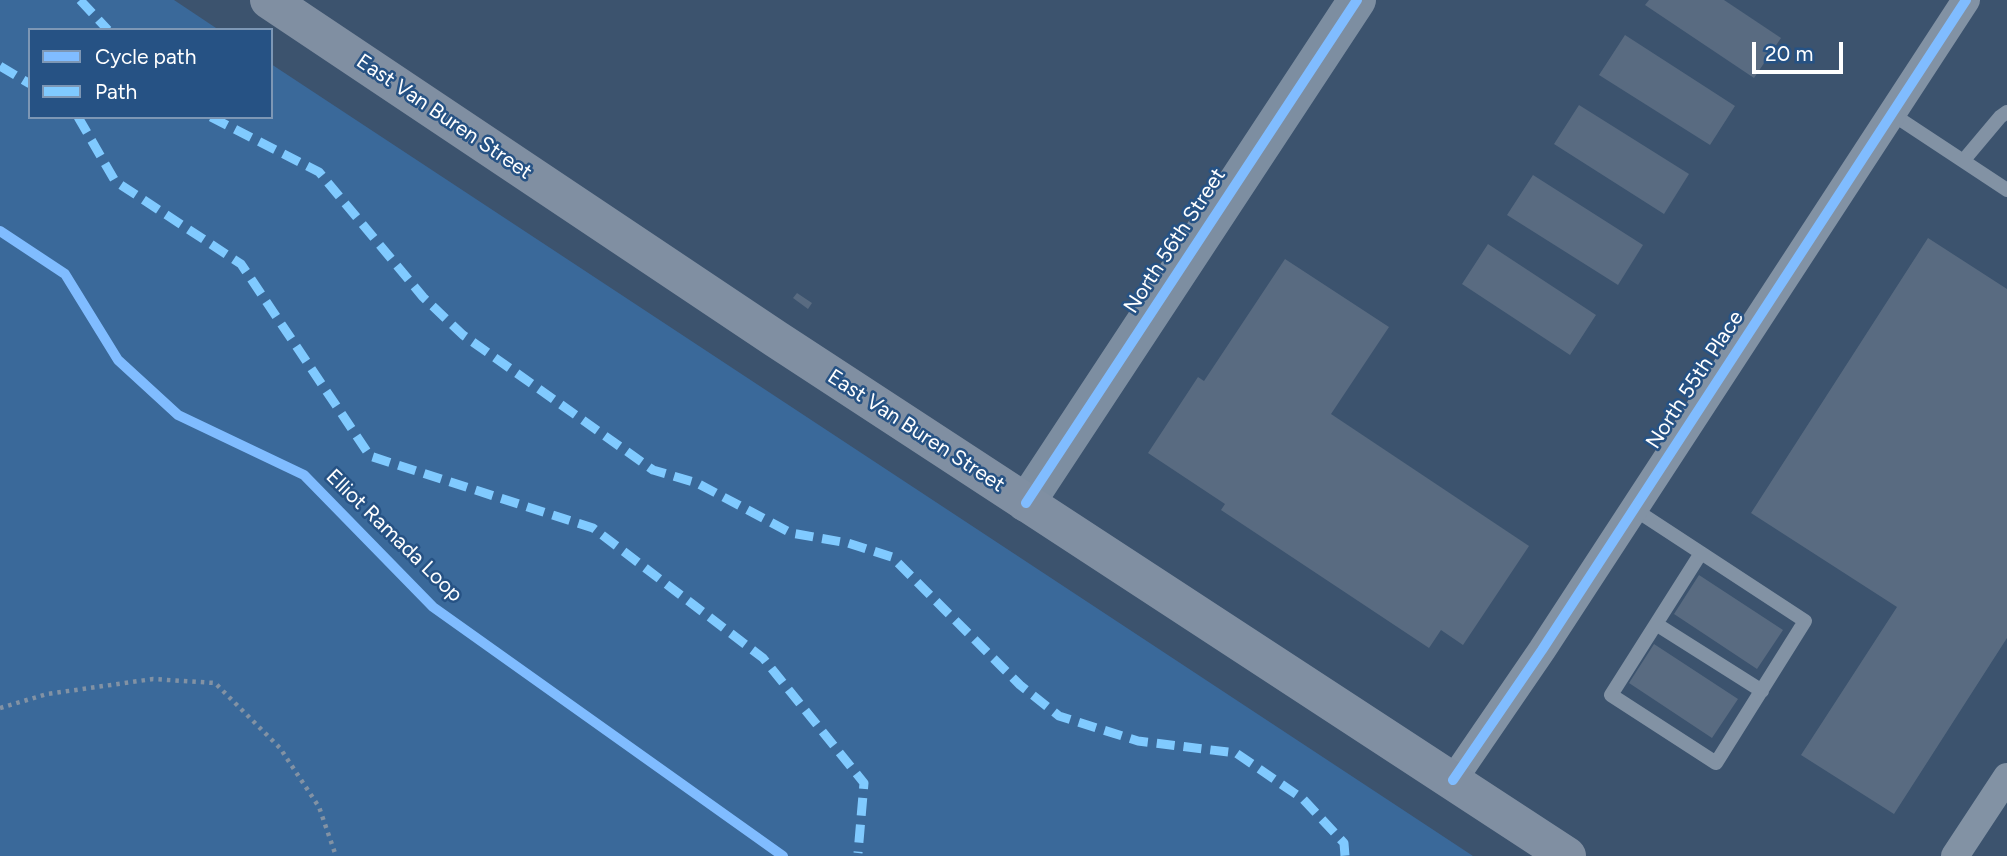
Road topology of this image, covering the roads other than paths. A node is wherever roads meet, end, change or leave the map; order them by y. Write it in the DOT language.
graph roads {
  1 [pos="268,0"];
  2 [pos="1357,0"];
  3 [pos="1966,0"];
  4 [pos="2007,112"];
  5 [pos="1892,114"];
  6 [pos="1963,161"];
  7 [pos="2007,190"];
  8 [pos="1026,503"];
  9 [pos="1634,509"];
  10 [pos="1700,553"];
  11 [pos="1656,624"];
  12 [pos="1762,691"];
  13 [pos="2007,777"];
  14 [pos="1453,780"];
  15 [pos="1567,856"];
  16 [pos="1955,856"];
  1 -- 8 [label="main road, East Van Buren Street"];
  2 -- 8 [label="street, North 56th Street"];
  3 -- 5 [label="street, North 55th Place"];
  4 -- 6 [label="lane"];
  5 -- 6 [label="lane"];
  5 -- 9 [label="street, North 55th Place"];
  6 -- 7 [label="lane"];
  8 -- 14 [label="main road, East Van Buren Street"];
  9 -- 10 [label="lane"];
  9 -- 14 [label="street, North 55th Place"];
  10 -- 11 [label="lane"];
  10 -- 12 [label="lane"];
  11 -- 12 [label="lane"];
  11 -- 12 [label="lane"];
  13 -- 16 [label="street"];
  14 -- 15 [label="main road, East Van Buren Street"];
}
